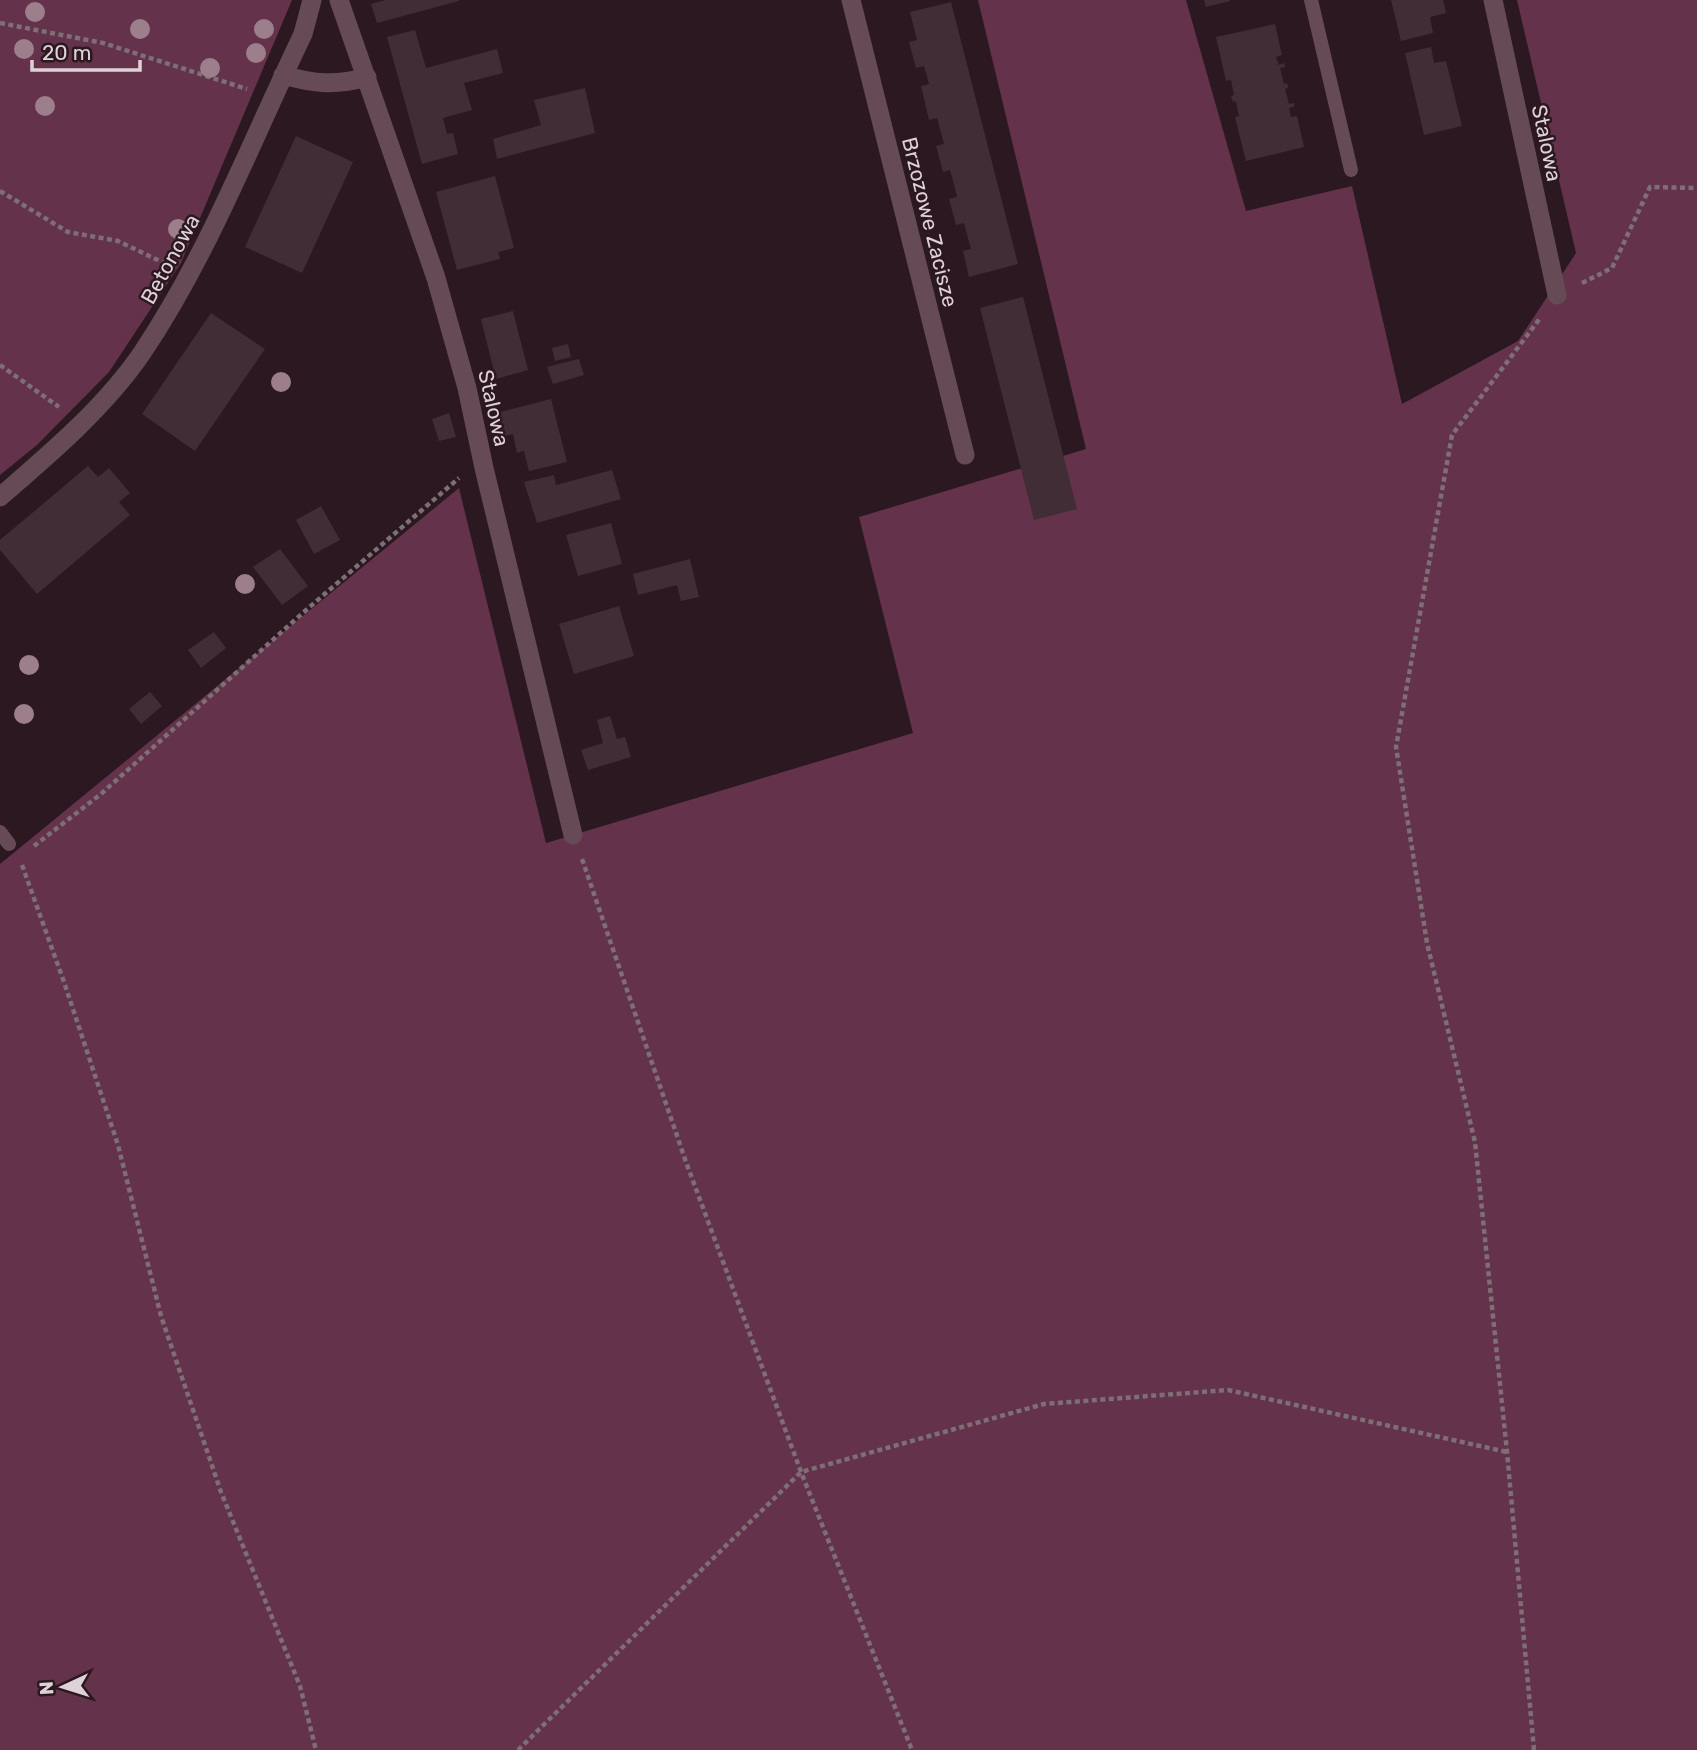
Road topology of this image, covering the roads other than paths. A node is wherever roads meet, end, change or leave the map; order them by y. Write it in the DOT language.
graph roads {
  1 [pos="313,0"];
  2 [pos="340,0"];
  3 [pos="851,0"];
  4 [pos="1311,0"];
  5 [pos="1493,0"];
  6 [pos="283,75"];
  7 [pos="367,77"];
  8 [pos="1351,170"];
  9 [pos="1557,295"];
  10 [pos="965,455"];
  11 [pos="0,497"];
  12 [pos="573,835"];
  1 -- 6 [label="street, Betonowa"];
  2 -- 7 [label="street, Stalowa"];
  3 -- 10 [label="street, Brzozowe Zacisze"];
  4 -- 8 [label="lane"];
  5 -- 9 [label="street, Stalowa"];
  6 -- 7 [label="street"];
  6 -- 11 [label="street, Betonowa"];
  7 -- 12 [label="street, Stalowa"];
}
